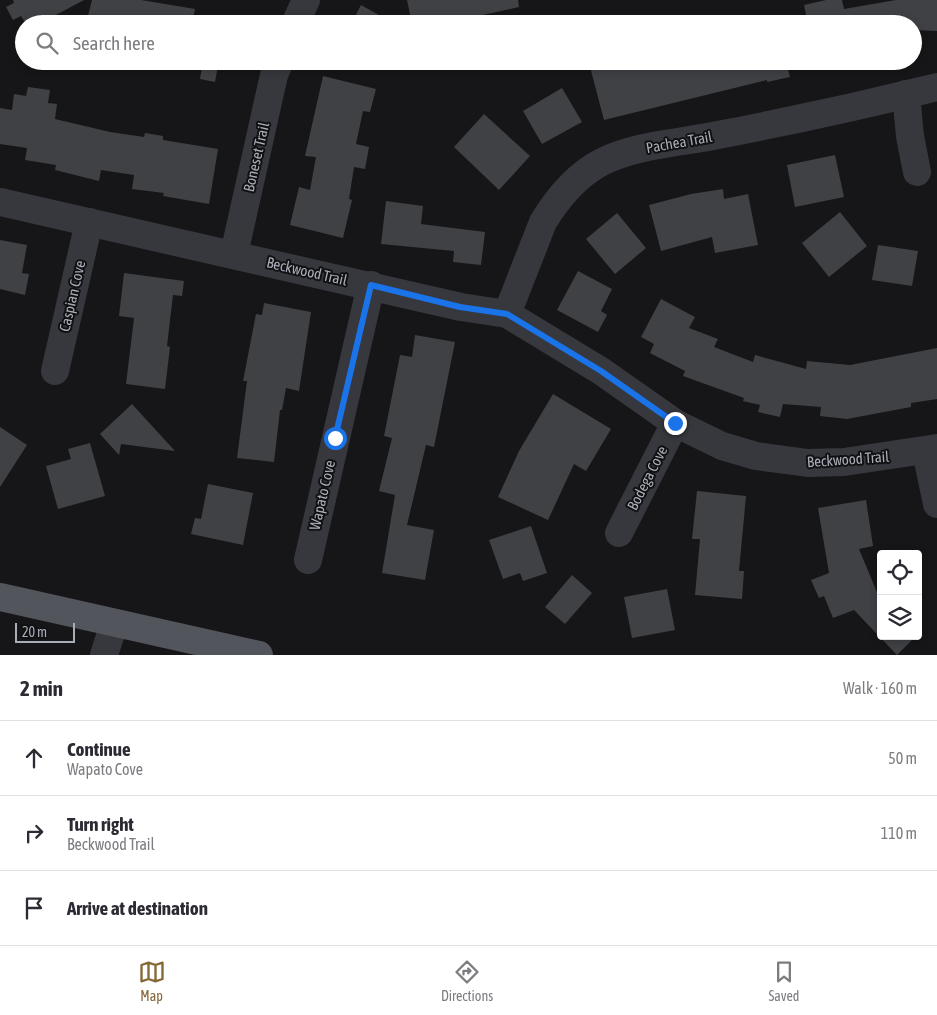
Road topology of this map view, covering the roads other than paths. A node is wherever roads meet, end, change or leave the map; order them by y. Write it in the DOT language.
graph roads {
  1 [pos="276,70"];
  2 [pos="937,87"];
  3 [pos="906,94"];
  4 [pos="917,172"];
  5 [pos="0,202"];
  6 [pos="89,222"];
  7 [pos="234,254"];
  8 [pos="371,285"];
  9 [pos="507,314"];
  10 [pos="55,371"];
  11 [pos="675,423"];
  12 [pos="932,450"];
  13 [pos="937,504"];
  14 [pos="619,533"];
  15 [pos="308,560"];
  16 [pos="0,597"];
  17 [pos="114,624"];
  18 [pos="104,655"];
  19 [pos="259,655"];
  1 -- 7 [label="street, Boneset Trail"];
  2 -- 3 [label="street, Pachea Trail"];
  3 -- 4 [label="street"];
  3 -- 9 [label="street, Pachea Trail"];
  5 -- 6 [label="street, Beckwood Trail"];
  6 -- 7 [label="street, Beckwood Trail"];
  6 -- 10 [label="street, Caspian Cove"];
  7 -- 8 [label="street, Beckwood Trail"];
  8 -- 9 [label="street, Beckwood Trail"];
  8 -- 15 [label="street, Wapato Cove"];
  9 -- 11 [label="street, Beckwood Trail"];
  11 -- 12 [label="street, Beckwood Trail"];
  11 -- 14 [label="street, Bodega Cove"];
  12 -- 13 [label="street"];
  16 -- 17 [label="main road"];
  17 -- 18 [label="street"];
  17 -- 19 [label="main road"];
}
